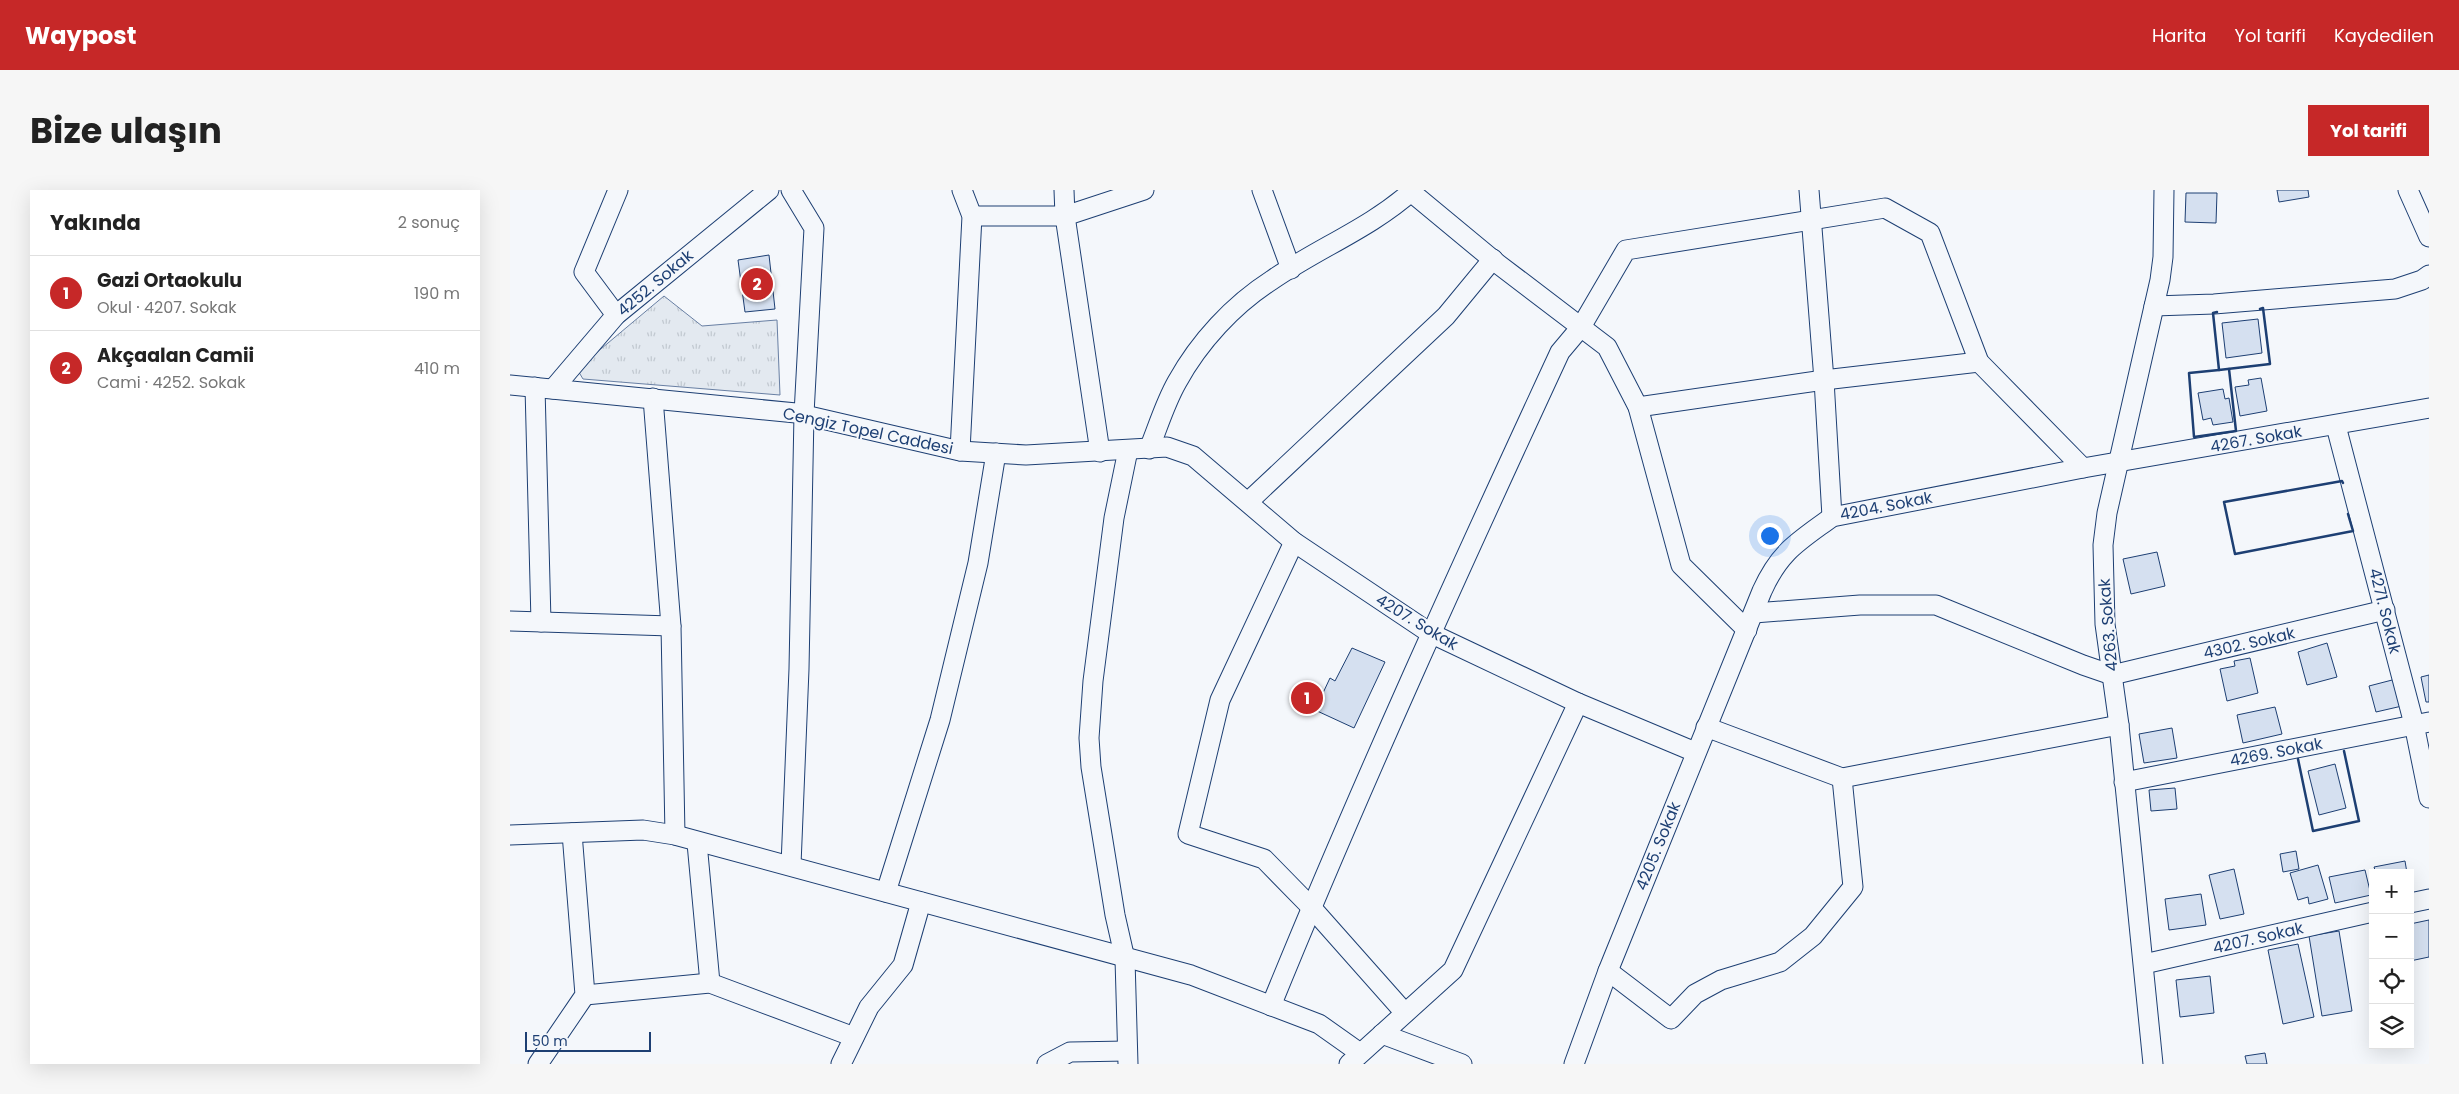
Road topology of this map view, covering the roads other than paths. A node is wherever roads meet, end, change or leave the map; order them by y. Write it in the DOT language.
graph roads {
  1 [pos="618,190"];
  2 [pos="769,190"];
  3 [pos="791,190"];
  4 [pos="962,190"];
  5 [pos="1064,190"];
  6 [pos="1144,190"];
  7 [pos="1262,190"];
  8 [pos="1809,190"];
  9 [pos="2164,190"];
  10 [pos="2408,190"];
  11 [pos="1412,191"];
  12 [pos="972,216"];
  13 [pos="1065,216"];
  14 [pos="1812,220"];
  15 [pos="2429,237"];
  16 [pos="1493,259"];
  17 [pos="1290,268"];
  18 [pos="2429,274"];
  19 [pos="2154,306"];
  20 [pos="616,315"];
  21 [pos="1581,327"];
  22 [pos="1979,362"];
  23 [pos="1824,380"];
  24 [pos="510,385"];
  25 [pos="544,388"];
  26 [pos="653,398"];
  27 [pos="1638,407"];
  28 [pos="2429,408"];
  29 [pos="804,414"];
  30 [pos="2336,426"];
  31 [pos="1158,448"];
  32 [pos="1128,450"];
  33 [pos="960,451"];
  34 [pos="1100,452"];
  35 [pos="996,453"];
  36 [pos="2118,463"];
  37 [pos="2083,468"];
  38 [pos="1248,502"];
  39 [pos="1832,517"];
  40 [pos="1294,542"];
  41 [pos="2385,610"];
  42 [pos="510,621"];
  43 [pos="1750,621"];
  44 [pos="540,622"];
  45 [pos="671,626"];
  46 [pos="1430,632"];
  47 [pos="2112,675"];
  48 [pos="1578,703"];
  49 [pos="2421,723"];
  50 [pos="2119,725"];
  51 [pos="1706,727"];
  52 [pos="1695,752"];
  53 [pos="1842,778"];
  54 [pos="2124,782"];
  55 [pos="2429,798"];
  56 [pos="572,833"];
  57 [pos="510,835"];
  58 [pos="674,835"];
  59 [pos="697,843"];
  60 [pos="791,865"];
  61 [pos="886,892"];
  62 [pos="2429,899"];
  63 [pos="921,902"];
  64 [pos="2414,903"];
  65 [pos="1311,907"];
  66 [pos="2369,913"];
  67 [pos="1125,959"];
  68 [pos="2144,964"];
  69 [pos="1608,971"];
  70 [pos="710,983"];
  71 [pos="585,995"];
  72 [pos="1271,1006"];
  73 [pos="1405,1013"];
  74 [pos="1382,1034"];
  75 [pos="854,1037"];
  76 [pos="1128,1057"];
  77 [pos="1355,1059"];
  78 [pos="538,1064"];
  79 [pos="841,1064"];
  80 [pos="1047,1064"];
  81 [pos="1462,1064"];
  82 [pos="1574,1064"];
  83 [pos="2153,1064"];
  1 -- 20 [label="street"];
  2 -- 20 [label="street, 4252. Sokak"];
  3 -- 29 [label="street"];
  4 -- 12 [label="street"];
  5 -- 13 [label="street"];
  6 -- 13 [label="street"];
  7 -- 17 [label="street"];
  8 -- 14 [label="street"];
  9 -- 19 [label="street, 4263. Sokak"];
  10 -- 15 [label="street"];
  11 -- 16 [label="street"];
  11 -- 17 [label="street"];
  12 -- 13 [label="street"];
  12 -- 33 [label="street"];
  13 -- 34 [label="street"];
  14 -- 21 [label="street"];
  14 -- 22 [label="street"];
  14 -- 23 [label="street"];
  16 -- 21 [label="street"];
  16 -- 38 [label="street"];
  17 -- 31 [label="street"];
  18 -- 19 [label="street"];
  19 -- 36 [label="street, 4263. Sokak"];
  20 -- 25 [label="street, 4252. Sokak"];
  21 -- 27 [label="street"];
  21 -- 46 [label="street"];
  22 -- 23 [label="street"];
  22 -- 37 [label="street"];
  23 -- 27 [label="street"];
  23 -- 39 [label="street"];
  24 -- 25 [label="street, Cengiz Topel Caddesi"];
  25 -- 26 [label="street, Cengiz Topel Caddesi"];
  25 -- 44 [label="street"];
  26 -- 29 [label="street, Cengiz Topel Caddesi"];
  26 -- 45 [label="street"];
  27 -- 43 [label="street"];
  28 -- 30 [label="street, 4267. Sokak"];
  29 -- 33 [label="street, Cengiz Topel Caddesi"];
  29 -- 60 [label="street"];
  30 -- 36 [label="street, 4267. Sokak"];
  30 -- 41 [label="street, 4271. Sokak"];
  31 -- 32 [label="street, Cengiz Topel Caddesi"];
  31 -- 38 [label="street, 4207. Sokak"];
  32 -- 34 [label="street, Cengiz Topel Caddesi"];
  32 -- 67 [label="street"];
  33 -- 35 [label="street, Cengiz Topel Caddesi"];
  34 -- 35 [label="street, Cengiz Topel Caddesi"];
  35 -- 61 [label="street"];
  36 -- 37 [label="street, 4267. Sokak"];
  36 -- 47 [label="street, 4263. Sokak"];
  37 -- 39 [label="street, 4204. Sokak"];
  38 -- 40 [label="street, 4207. Sokak"];
  39 -- 43 [label="street, 4204. Sokak"];
  40 -- 46 [label="street, 4207. Sokak"];
  40 -- 65 [label="street"];
  41 -- 47 [label="street, 4302. Sokak"];
  41 -- 49 [label="street, 4271. Sokak"];
  42 -- 44 [label="street"];
  43 -- 47 [label="street"];
  43 -- 51 [label="street, 4205. Sokak"];
  44 -- 45 [label="street"];
  45 -- 58 [label="street"];
  46 -- 48 [label="street, 4207. Sokak"];
  46 -- 65 [label="street"];
  47 -- 50 [label="street, 4263. Sokak"];
  48 -- 52 [label="street, 4207. Sokak"];
  48 -- 73 [label="street"];
  49 -- 54 [label="street, 4269. Sokak"];
  49 -- 55 [label="street, 4271. Sokak"];
  50 -- 53 [label="street"];
  50 -- 54 [label="street, 4263. Sokak"];
  51 -- 52 [label="street, 4205. Sokak"];
  51 -- 53 [label="street"];
  52 -- 69 [label="street, 4205. Sokak"];
  53 -- 69 [label="street"];
  54 -- 68 [label="street, 4263. Sokak"];
  56 -- 57 [label="street"];
  56 -- 58 [label="street"];
  56 -- 71 [label="street"];
  58 -- 59 [label="street"];
  59 -- 60 [label="street"];
  59 -- 70 [label="street"];
  60 -- 61 [label="street"];
  61 -- 63 [label="street"];
  62 -- 64 [label="street"];
  63 -- 67 [label="street"];
  63 -- 75 [label="street"];
  65 -- 72 [label="street"];
  65 -- 73 [label="street"];
  66 -- 68 [label="street, 4207. Sokak"];
  67 -- 72 [label="street"];
  67 -- 76 [label="street"];
  68 -- 83 [label="street, 4263. Sokak"];
  69 -- 82 [label="street, 4205. Sokak"];
  70 -- 71 [label="street"];
  70 -- 75 [label="street"];
  71 -- 78 [label="street"];
  72 -- 77 [label="street"];
  73 -- 74 [label="street"];
  74 -- 77 [label="street"];
  74 -- 81 [label="street"];
  75 -- 79 [label="street"];
  76 -- 80 [label="street"];
}
